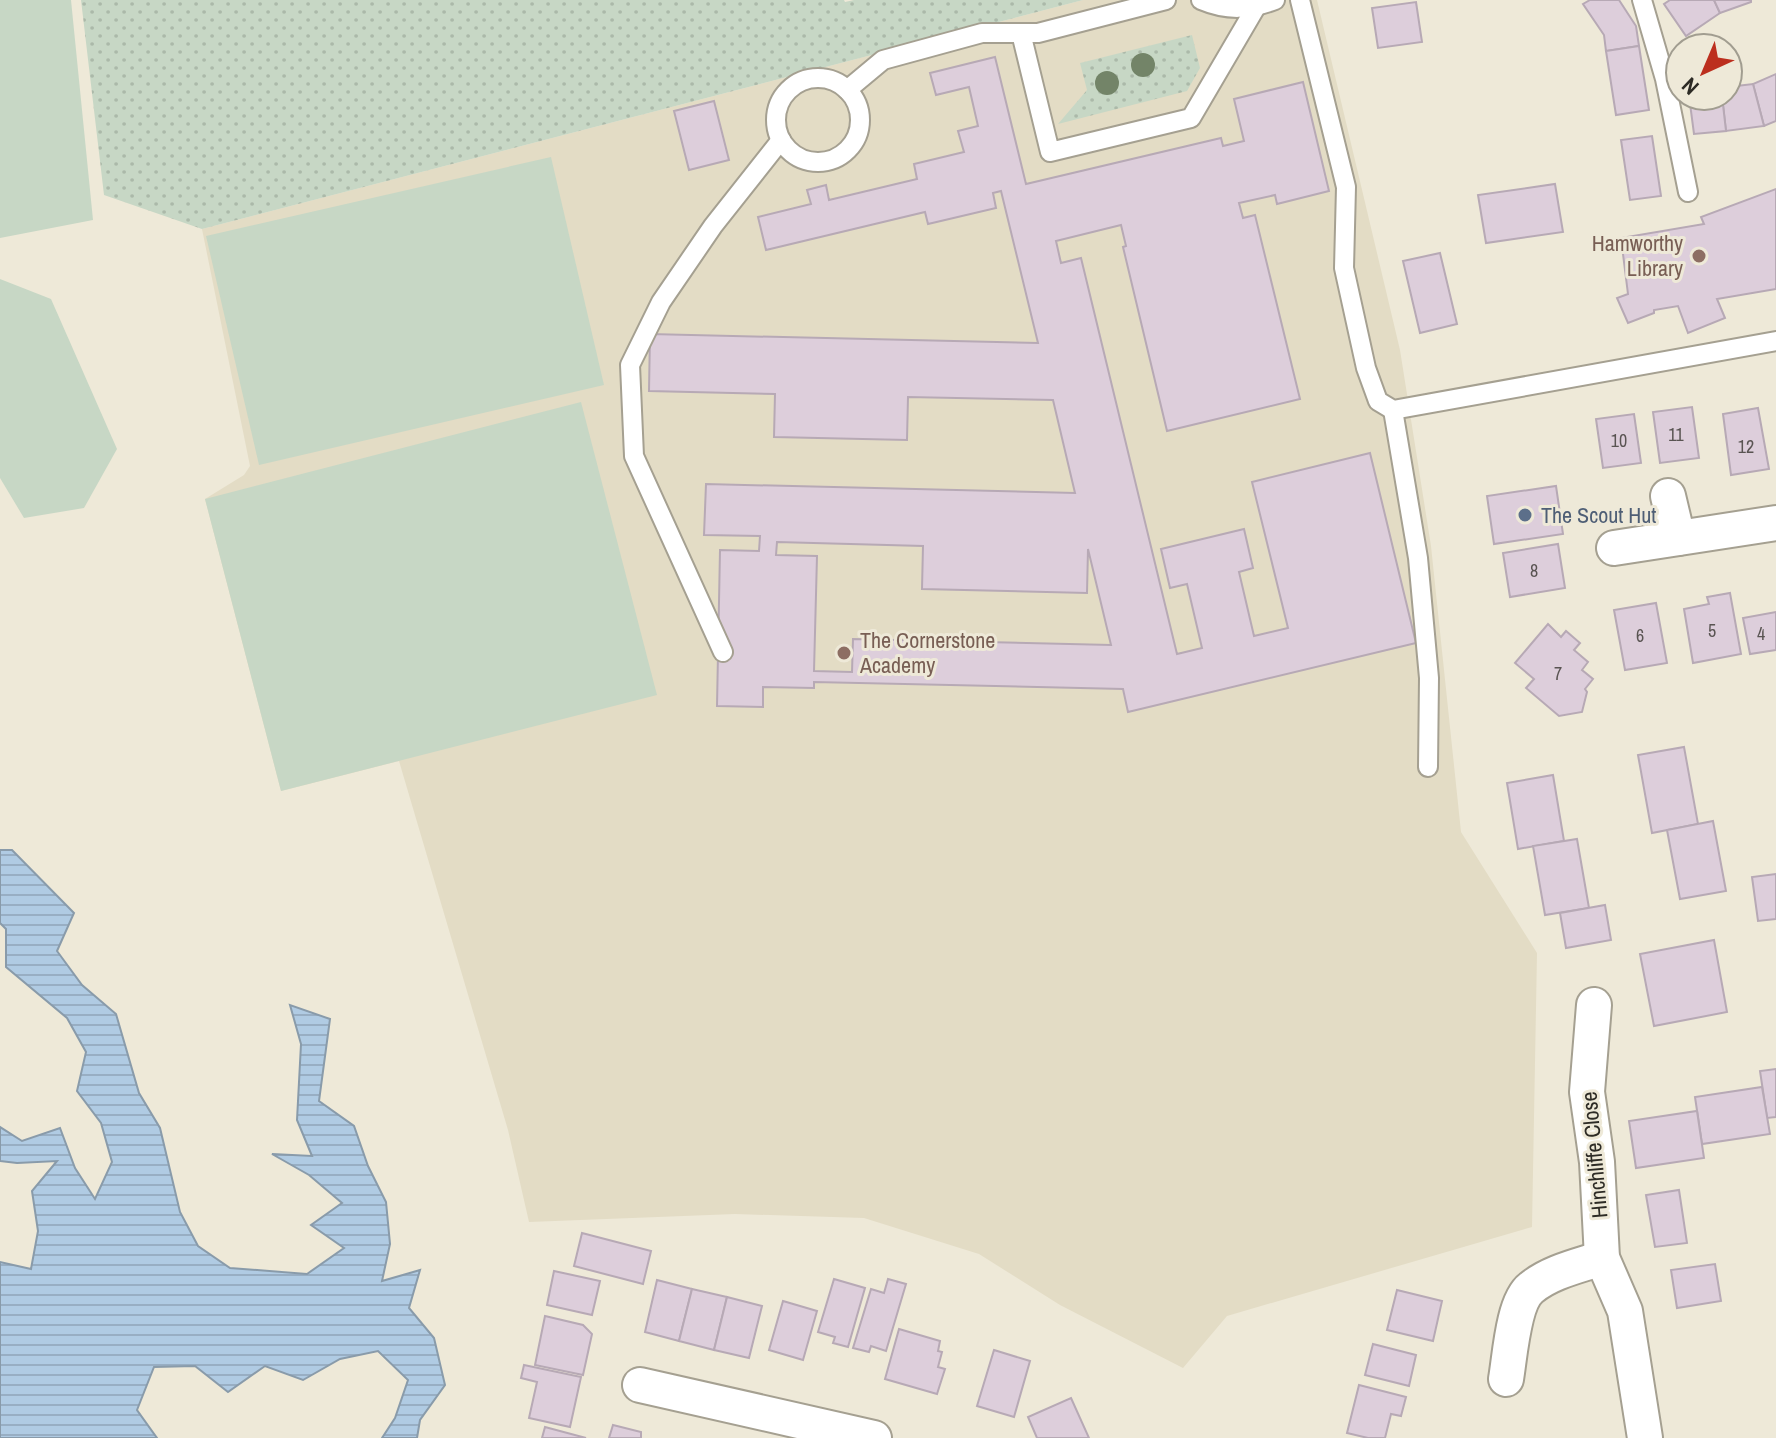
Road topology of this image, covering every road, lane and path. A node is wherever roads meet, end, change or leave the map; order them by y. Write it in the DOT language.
graph roads {
  1 [pos="1166,0"];
  2 [pos="1201,0"];
  3 [pos="1275,0"];
  4 [pos="1300,0"];
  5 [pos="1642,0"];
  6 [pos="1256,7"];
  7 [pos="1021,33"];
  8 [pos="1664,57"];
  9 [pos="847,90"];
  10 [pos="1677,112"];
  11 [pos="781,140"];
  12 [pos="1688,192"];
  13 [pos="1776,341"];
  14 [pos="1393,410"];
  15 [pos="1668,496"];
  16 [pos="1776,523"];
  17 [pos="1678,538"];
  18 [pos="1614,548"];
  19 [pos="723,652"];
  20 [pos="1428,767"];
  21 [pos="1594,1005"];
  22 [pos="1602,1258"];
  23 [pos="1506,1379"];
  24 [pos="640,1385"];
  25 [pos="874,1438"];
  26 [pos="1645,1438"];
  1 -- 7 [label="lane"];
  2 -- 6 [label="lane"];
  3 -- 6 [label="lane"];
  4 -- 14 [label="lane"];
  5 -- 8 [label="lane"];
  6 -- 7 [label="lane"];
  7 -- 9 [label="lane"];
  9 -- 11 [label="lane"];
  9 -- 11 [label="lane"];
  10 -- 12 [label="lane"];
  11 -- 19 [label="lane"];
  13 -- 14 [label="lane"];
  14 -- 20 [label="lane"];
  15 -- 17 [label="street"];
  16 -- 17 [label="street"];
  17 -- 18 [label="street"];
  21 -- 22 [label="street, Hinchliffe Close"];
  22 -- 23 [label="street"];
  22 -- 26 [label="street, Hinchliffe Close"];
  24 -- 25 [label="street"];
}
